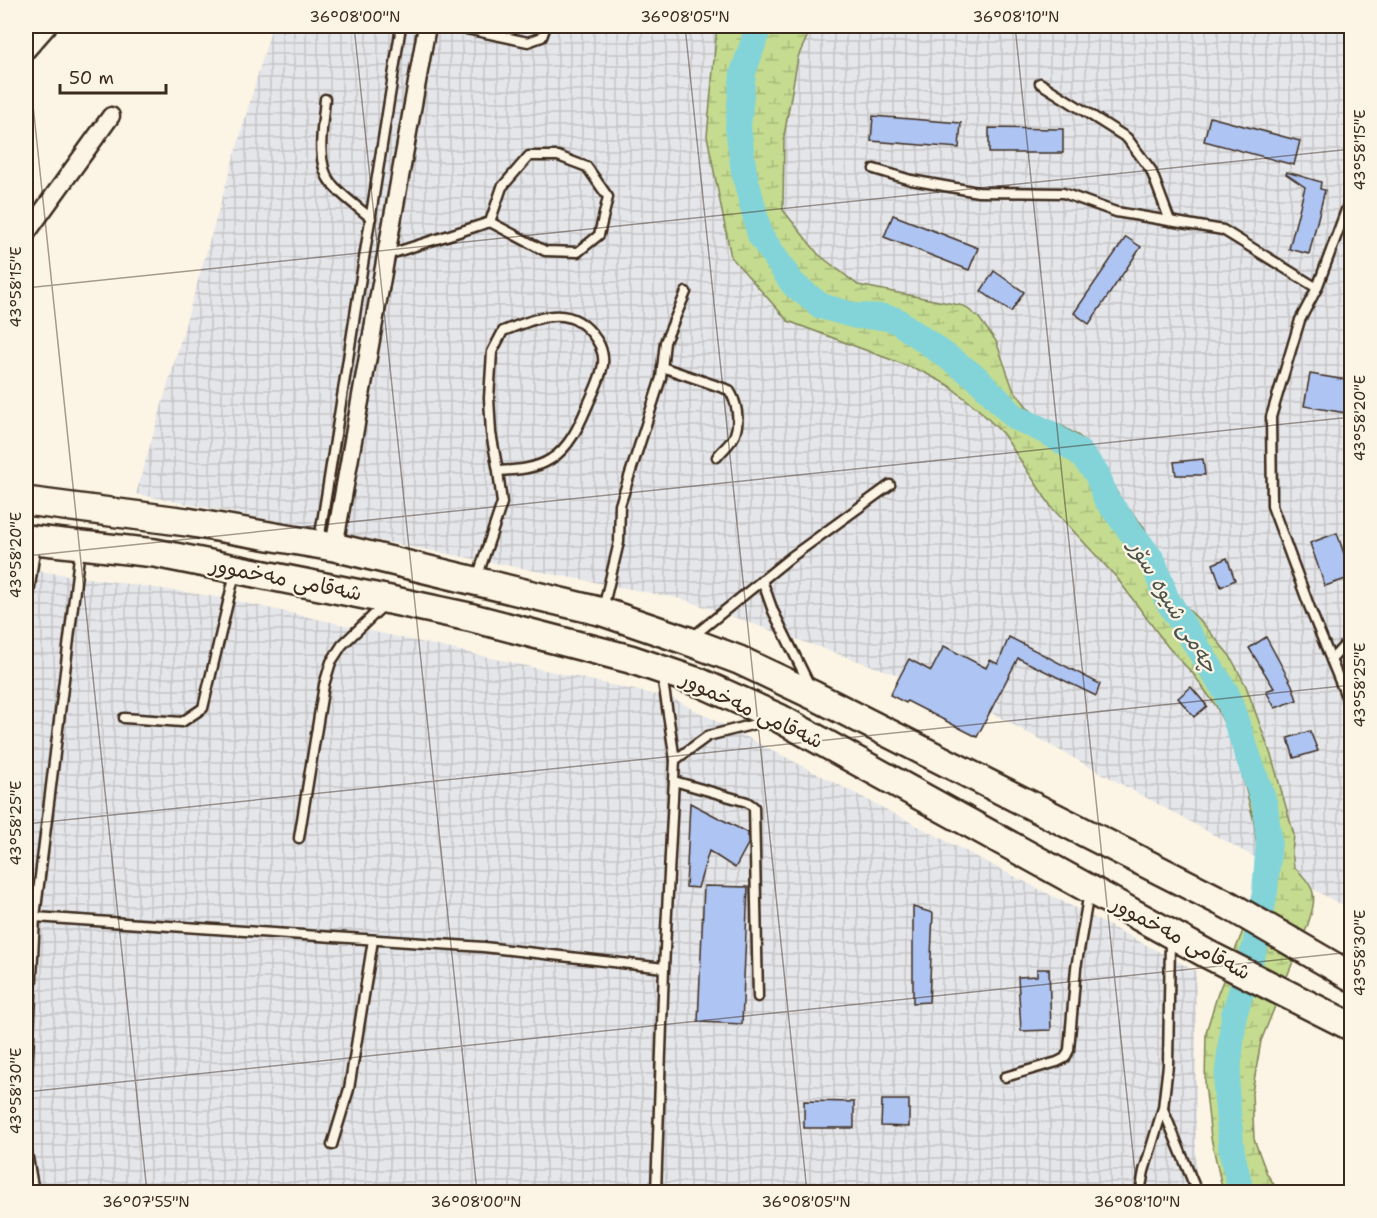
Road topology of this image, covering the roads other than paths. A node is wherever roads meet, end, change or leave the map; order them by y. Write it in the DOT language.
graph roads {
  1 [pos="48,26"];
  2 [pos="401,26"];
  3 [pos="428,26"];
  4 [pos="452,26"];
  5 [pos="546,26"];
  6 [pos="468,27"];
  7 [pos="26,51"];
  8 [pos="1040,83"];
  9 [pos="325,99"];
  10 [pos="111,116"];
  11 [pos="874,169"];
  12 [pos="1352,194"];
  13 [pos="370,218"];
  14 [pos="1170,221"];
  15 [pos="490,222"];
  16 [pos="26,234"];
  17 [pos="387,255"];
  18 [pos="1317,288"];
  19 [pos="686,292"];
  20 [pos="662,367"];
  21 [pos="717,457"];
  22 [pos="498,471"];
  23 [pos="890,485"];
  24 [pos="32,497"];
  25 [pos="31,539"];
  26 [pos="81,544"];
  27 [pos="327,546"];
  28 [pos="236,569"];
  29 [pos="762,580"];
  30 [pos="476,582"];
  31 [pos="390,600"];
  32 [pos="603,612"];
  33 [pos="26,615"];
  34 [pos="469,617"];
  35 [pos="1352,637"];
  36 [pos="688,641"];
  37 [pos="1331,660"];
  38 [pos="661,668"];
  39 [pos="815,696"];
  40 [pos="1352,711"];
  41 [pos="123,718"];
  42 [pos="779,718"];
  43 [pos="675,760"];
  44 [pos="674,781"];
  45 [pos="299,838"];
  46 [pos="1089,888"];
  47 [pos="35,916"];
  48 [pos="1170,933"];
  49 [pos="373,940"];
  50 [pos="664,968"];
  51 [pos="1352,977"];
  52 [pos="758,997"];
  53 [pos="1352,1027"];
  54 [pos="1005,1077"];
  55 [pos="26,1095"];
  56 [pos="1163,1108"];
  57 [pos="332,1145"];
  58 [pos="26,1147"];
  59 [pos="34,1192"];
  60 [pos="656,1192"];
  61 [pos="1140,1192"];
  62 [pos="1197,1192"];
  1 -- 7 [label="street"];
  2 -- 13 [label="lane"];
  3 -- 17 [label="street"];
  4 -- 6 [label="lane"];
  5 -- 6 [label="lane"];
  8 -- 14 [label="lane"];
  9 -- 13 [label="lane"];
  10 -- 16 [label="street"];
  11 -- 14 [label="lane"];
  12 -- 18 [label="lane"];
  13 -- 27 [label="lane"];
  14 -- 18 [label="lane"];
  15 -- 15 [label="lane"];
  15 -- 17 [label="lane"];
  17 -- 27 [label="street"];
  18 -- 37 [label="lane"];
  19 -- 20 [label="lane"];
  20 -- 21 [label="lane"];
  20 -- 32 [label="lane"];
  22 -- 22 [label="lane"];
  22 -- 30 [label="lane"];
  23 -- 29 [label="lane"];
  24 -- 27 [label="highway, شەقامی مەخموور"];
  25 -- 26 [label="highway, شەقامی مەخموور"];
  25 -- 33 [label="lane"];
  26 -- 28 [label="highway, شەقامی مەخموور"];
  26 -- 47 [label="lane"];
  27 -- 30 [label="highway, شەقامی مەخموور"];
  28 -- 31 [label="highway, شەقامی مەخموور"];
  28 -- 41 [label="lane"];
  29 -- 36 [label="lane"];
  29 -- 39 [label="lane"];
  30 -- 32 [label="highway, شەقامی مەخموور"];
  30 -- 34 [label="highway"];
  31 -- 34 [label="highway, شەقامی مەخموور"];
  31 -- 45 [label="lane"];
  32 -- 36 [label="highway, شەقامی مەخموور"];
  34 -- 38 [label="highway, شەقامی مەخموور"];
  35 -- 37 [label="lane"];
  36 -- 39 [label="highway, شەقامی مەخموور"];
  37 -- 40 [label="lane"];
  38 -- 42 [label="highway, شەقامی مەخموور"];
  38 -- 43 [label="lane"];
  39 -- 51 [label="highway, شەقامی مەخموور"];
  42 -- 43 [label="lane"];
  42 -- 46 [label="highway, شەقامی مەخموور"];
  43 -- 44 [label="lane"];
  44 -- 50 [label="lane"];
  44 -- 52 [label="lane"];
  46 -- 48 [label="highway, شەقامی مەخموور"];
  46 -- 54 [label="lane"];
  47 -- 49 [label="lane"];
  47 -- 55 [label="lane"];
  48 -- 53 [label="highway, شەقامی مەخموور"];
  48 -- 56 [label="lane"];
  49 -- 50 [label="lane"];
  49 -- 57 [label="lane"];
  50 -- 60 [label="lane"];
  56 -- 61 [label="lane"];
  56 -- 62 [label="lane"];
  58 -- 59 [label="lane"];
}
